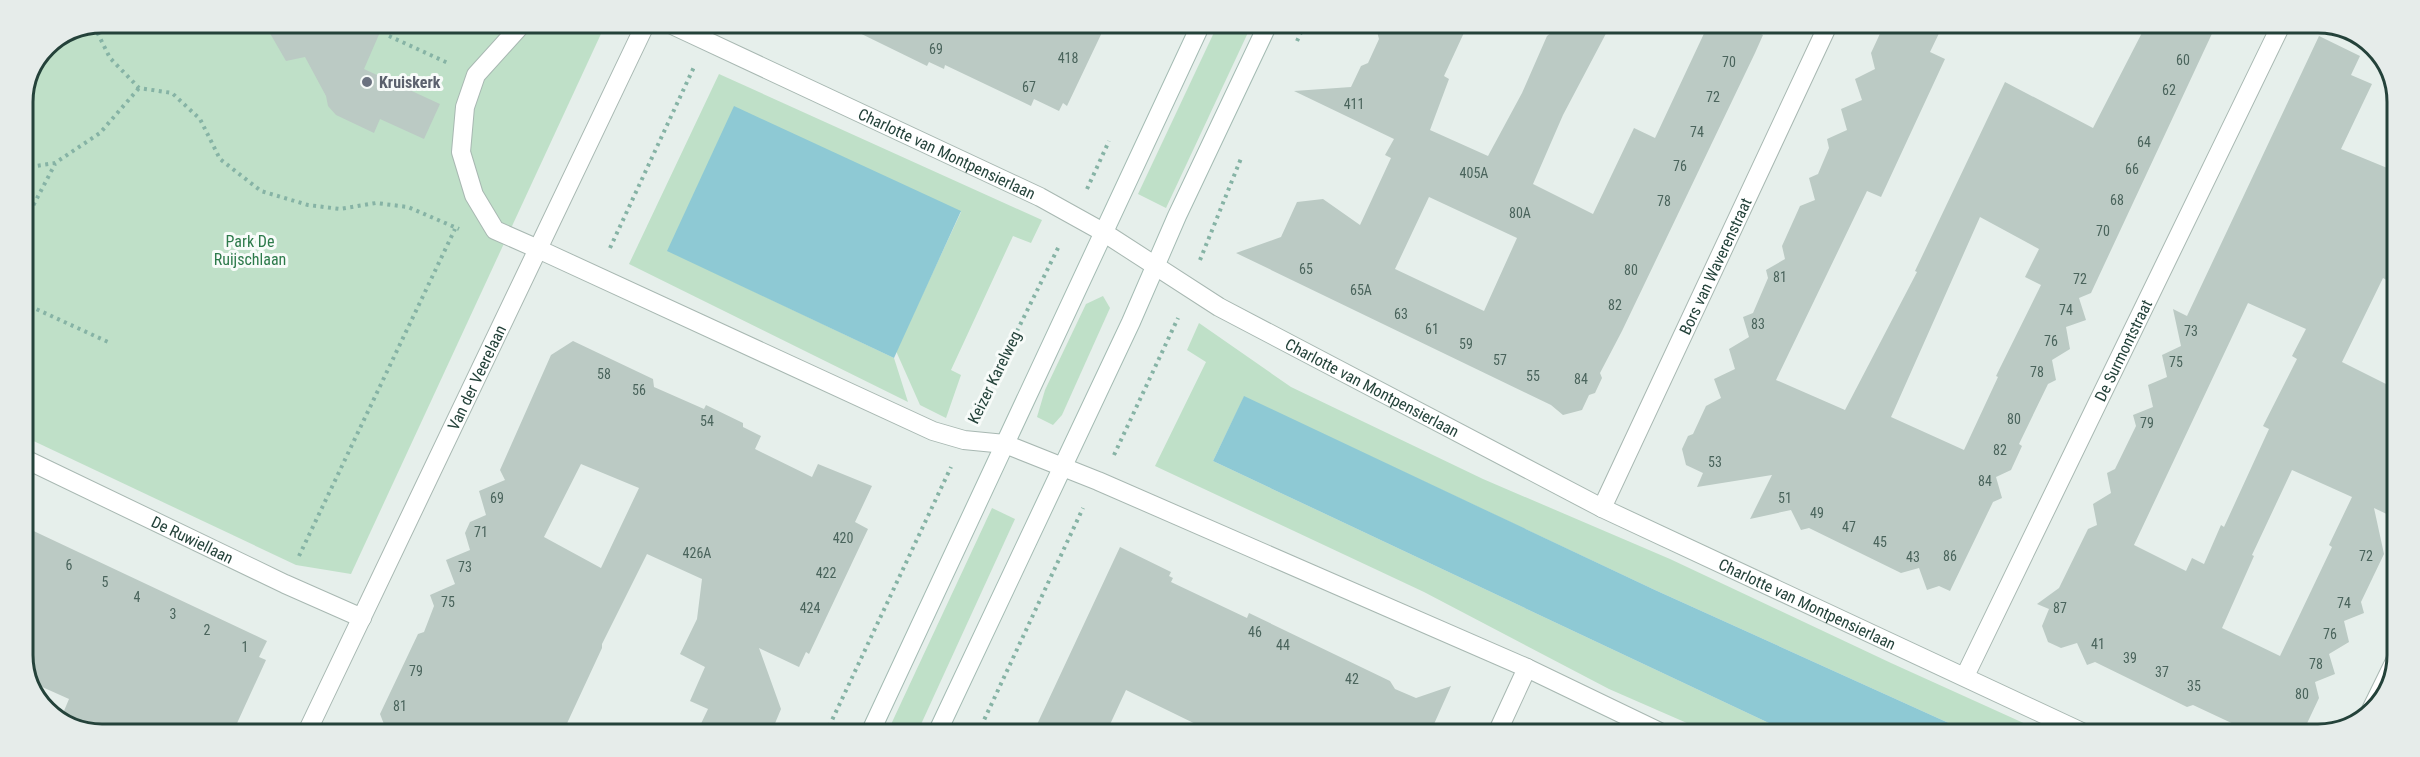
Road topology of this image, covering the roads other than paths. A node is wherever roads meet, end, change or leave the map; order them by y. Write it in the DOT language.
graph roads {
  1 [pos="513,33"];
  2 [pos="641,33"];
  3 [pos="689,33"];
  4 [pos="1197,33"];
  5 [pos="1264,33"];
  6 [pos="1824,33"];
  7 [pos="2277,33"];
  8 [pos="1103,232"];
  9 [pos="538,249"];
  10 [pos="1156,268"];
  11 [pos="1005,444"];
  12 [pos="33,463"];
  13 [pos="1062,468"];
  14 [pos="1602,508"];
  15 [pos="362,618"];
  16 [pos="1527,669"];
  17 [pos="1965,676"];
  18 [pos="312,724"];
  19 [pos="874,724"];
  20 [pos="941,724"];
  21 [pos="1502,724"];
  22 [pos="1643,724"];
  23 [pos="2065,724"];
  1 -- 9 [label="street"];
  2 -- 9 [label="street, Van der Veerelaan"];
  3 -- 8 [label="street, Charlotte van Montpensierlaan"];
  4 -- 8 [label="street"];
  5 -- 10 [label="street"];
  6 -- 14 [label="street, Bors van Waverenstraat"];
  7 -- 17 [label="street, De Surmontstraat"];
  8 -- 10 [label="street, Charlotte van Montpensierlaan"];
  8 -- 11 [label="street"];
  9 -- 11 [label="street"];
  9 -- 15 [label="street, Van der Veerelaan"];
  10 -- 13 [label="street"];
  10 -- 14 [label="street, Charlotte van Montpensierlaan"];
  11 -- 13 [label="street"];
  11 -- 19 [label="street"];
  12 -- 15 [label="street, De Ruwiellaan"];
  13 -- 16 [label="street"];
  13 -- 20 [label="street"];
  14 -- 17 [label="street, Charlotte van Montpensierlaan"];
  15 -- 18 [label="street, Van der Veerelaan"];
  16 -- 21 [label="street"];
  16 -- 22 [label="street"];
  17 -- 23 [label="street, Charlotte van Montpensierlaan"];
}
